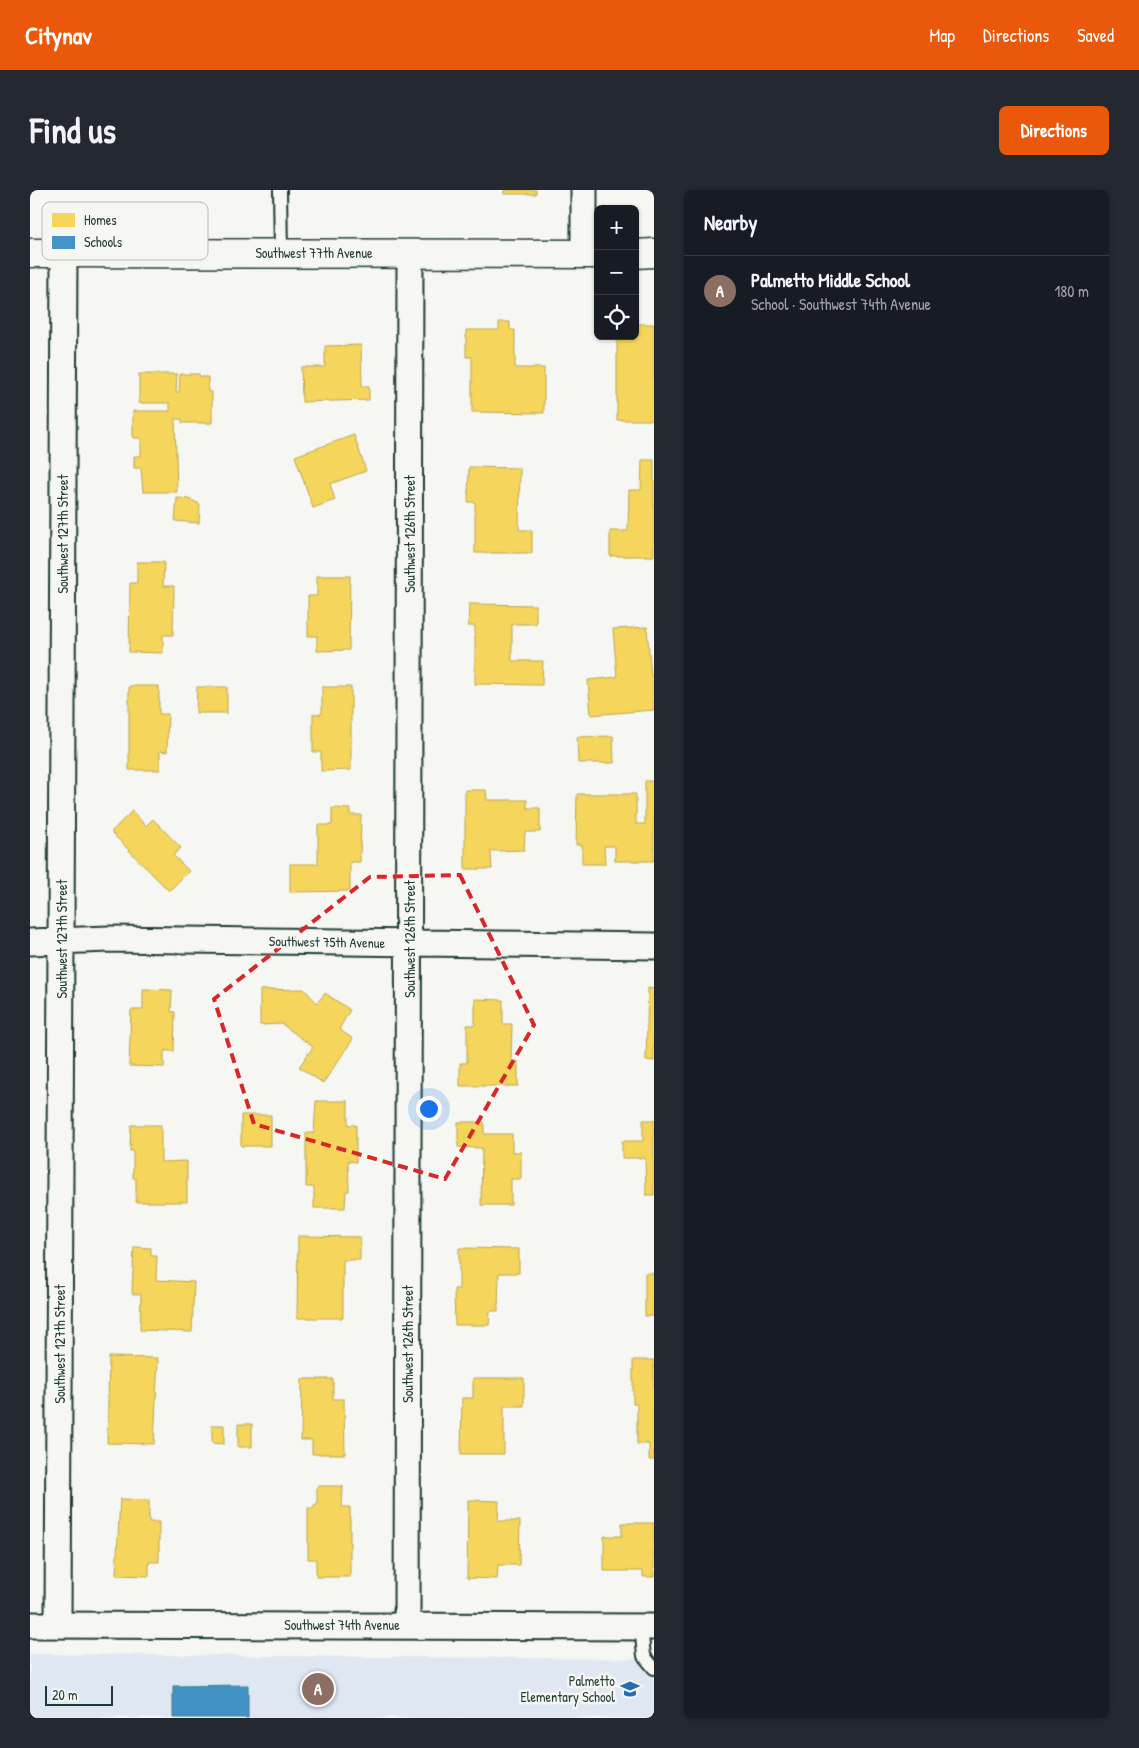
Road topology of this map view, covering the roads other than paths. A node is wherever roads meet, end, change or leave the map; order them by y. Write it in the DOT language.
graph roads {
  1 [pos="280,190"];
  2 [pos="584,190"];
  3 [pos="208,252"];
  4 [pos="281,252"];
  5 [pos="410,254"];
  6 [pos="591,254"];
  7 [pos="639,254"];
  8 [pos="654,254"];
  9 [pos="64,260"];
  10 [pos="62,941"];
  11 [pos="30,942"];
  12 [pos="410,942"];
  13 [pos="654,946"];
  14 [pos="58,1625"];
  15 [pos="406,1625"];
  16 [pos="30,1626"];
  17 [pos="648,1626"];
  18 [pos="654,1668"];
  1 -- 4 [label="lane"];
  2 -- 6 [label="street"];
  3 -- 4 [label="street, Southwest 77th Avenue"];
  4 -- 5 [label="street, Southwest 77th Avenue"];
  5 -- 6 [label="street, Southwest 77th Avenue"];
  5 -- 12 [label="street, Southwest 126th Street"];
  7 -- 8 [label="street"];
  9 -- 10 [label="street, Southwest 127th Street"];
  10 -- 11 [label="street, Southwest 75th Avenue"];
  10 -- 12 [label="street, Southwest 75th Avenue"];
  10 -- 14 [label="street, Southwest 127th Street"];
  12 -- 13 [label="street, Southwest 75th Avenue"];
  12 -- 15 [label="street, Southwest 126th Street"];
  14 -- 15 [label="street, Southwest 74th Avenue"];
  14 -- 16 [label="street, Southwest 74th Avenue"];
  15 -- 17 [label="street, Southwest 74th Avenue"];
  17 -- 18 [label="lane"];
}
